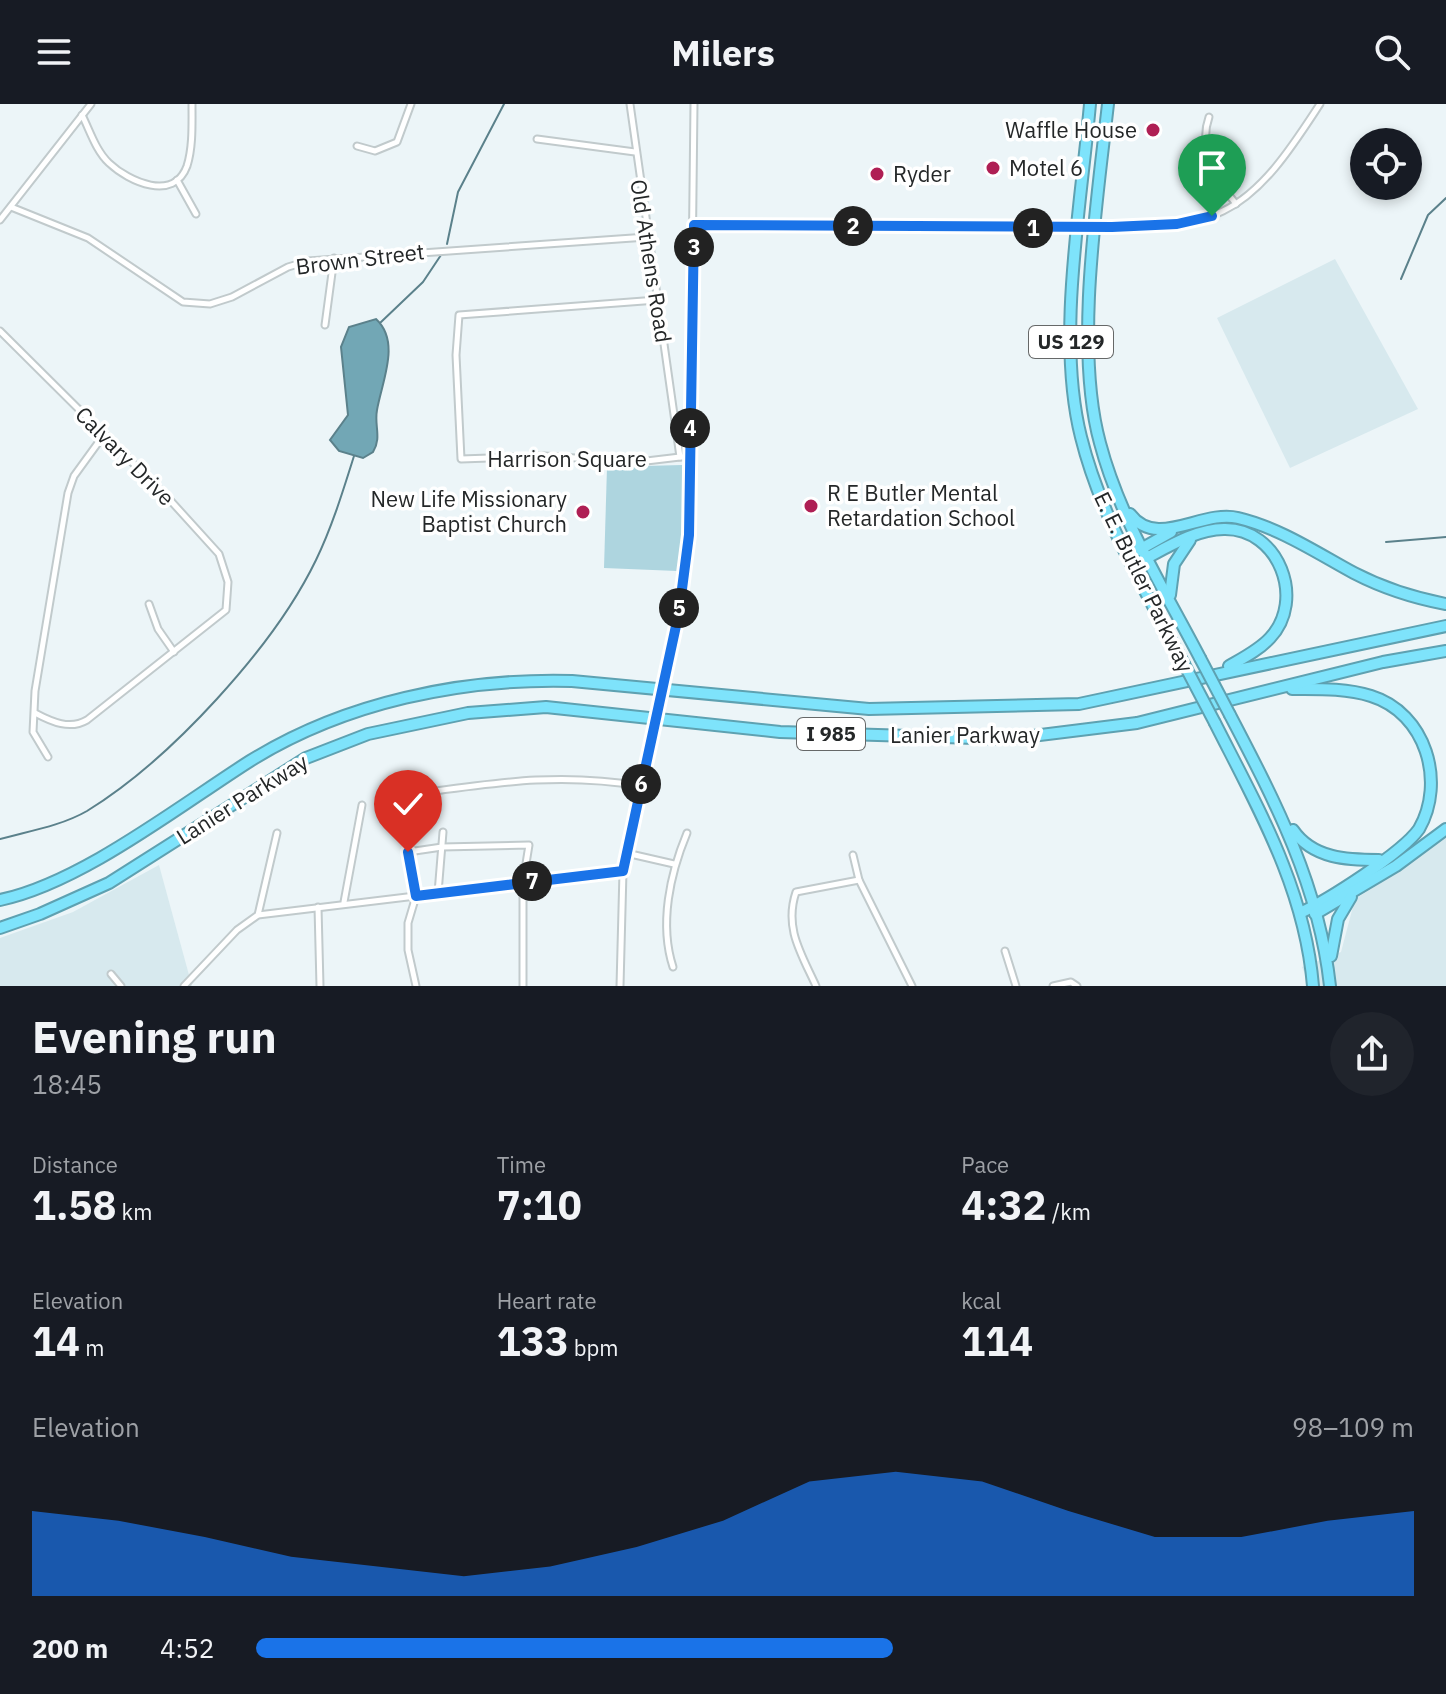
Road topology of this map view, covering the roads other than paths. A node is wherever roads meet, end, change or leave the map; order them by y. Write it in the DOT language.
graph roads {
  1 [pos="91,104"];
  2 [pos="192,104"];
  3 [pos="411,104"];
  4 [pos="630,104"];
  5 [pos="694,104"];
  6 [pos="1320,104"];
  7 [pos="1090,106"];
  8 [pos="1108,107"];
  9 [pos="82,115"];
  10 [pos="1209,117"];
  11 [pos="537,139"];
  12 [pos="357,146"];
  13 [pos="635,152"];
  14 [pos="177,180"];
  15 [pos="1236,204"];
  16 [pos="11,207"];
  17 [pos="196,214"];
  18 [pos="0,220"];
  19 [pos="694,225"];
  20 [pos="1079,227"];
  21 [pos="1097,227"];
  22 [pos="647,237"];
  23 [pos="334,258"];
  24 [pos="657,300"];
  25 [pos="325,325"];
  26 [pos="0,331"];
  27 [pos="103,436"];
  28 [pos="680,457"];
  29 [pos="690,457"];
  30 [pos="1120,501"];
  31 [pos="1186,523"];
  32 [pos="1192,537"];
  33 [pos="1146,553"];
  34 [pos="1130,560"];
  35 [pos="149,604"];
  36 [pos="1446,604"];
  37 [pos="1172,605"];
  38 [pos="1446,626"];
  39 [pos="1446,651"];
  40 [pos="174,652"];
  41 [pos="1218,672"];
  42 [pos="1278,688"];
  43 [pos="35,713"];
  44 [pos="48,757"];
  45 [pos="641,786"];
  46 [pos="1271,793"];
  47 [pos="413,794"];
  48 [pos="362,805"];
  49 [pos="1446,829"];
  50 [pos="443,832"];
  51 [pos="277,833"];
  52 [pos="687,833"];
  53 [pos="442,847"];
  54 [pos="626,853"];
  55 [pos="853,855"];
  56 [pos="1381,860"];
  57 [pos="674,864"];
  58 [pos="623,871"];
  59 [pos="859,880"];
  60 [pos="523,882"];
  61 [pos="1361,887"];
  62 [pos="438,893"];
  63 [pos="416,896"];
  64 [pos="0,900"];
  65 [pos="344,902"];
  66 [pos="318,907"];
  67 [pos="1318,910"];
  68 [pos="258,915"];
  69 [pos="1301,916"];
  70 [pos="0,928"];
  71 [pos="1005,951"];
  72 [pos="673,967"];
  73 [pos="111,974"];
  74 [pos="1055,985"];
  75 [pos="121,986"];
  76 [pos="184,986"];
  77 [pos="320,986"];
  78 [pos="416,986"];
  79 [pos="523,986"];
  80 [pos="620,986"];
  81 [pos="816,986"];
  82 [pos="912,986"];
  83 [pos="1016,986"];
  84 [pos="1077,986"];
  85 [pos="1313,986"];
  86 [pos="1330,986"];
  1 -- 9 [label="street"];
  2 -- 14 [label="street"];
  3 -- 12 [label="street"];
  4 -- 13 [label="street, Old Athens Road"];
  5 -- 19 [label="street"];
  6 -- 15 [label="street"];
  7 -- 20 [label="highway, E. E. Butler Parkway / US 129"];
  8 -- 21 [label="highway, E. E. Butler Parkway / US 129"];
  9 -- 14 [label="street"];
  9 -- 16 [label="street"];
  10 -- 15 [label="street"];
  11 -- 13 [label="street"];
  13 -- 22 [label="street, Old Athens Road"];
  14 -- 17 [label="street"];
  15 -- 21 [label="street"];
  16 -- 18 [label="street"];
  16 -- 23 [label="street, Brown Street"];
  19 -- 20 [label="street"];
  19 -- 29 [label="street"];
  20 -- 21 [label="street"];
  20 -- 34 [label="highway, E. E. Butler Parkway / US 129"];
  21 -- 30 [label="highway, E. E. Butler Parkway / US 129"];
  22 -- 23 [label="street, Brown Street"];
  22 -- 24 [label="street, Old Athens Road"];
  23 -- 25 [label="street"];
  24 -- 28 [label="street, Old Athens Road"];
  24 -- 28 [label="street, Harrison Square"];
  26 -- 27 [label="street, Calvary Drive"];
  27 -- 40 [label="street, Calvary Drive"];
  27 -- 43 [label="street"];
  28 -- 29 [label="street"];
  29 -- 45 [label="street, bridge"];
  30 -- 31 [label="highway"];
  30 -- 33 [label="highway, E. E. Butler Parkway / US 129"];
  31 -- 33 [label="highway"];
  31 -- 36 [label="highway"];
  32 -- 33 [label="highway"];
  32 -- 37 [label="highway"];
  32 -- 41 [label="highway"];
  33 -- 34 [label="highway"];
  33 -- 37 [label="highway, E. E. Butler Parkway / US 129"];
  34 -- 69 [label="highway, E. E. Butler Parkway, bridge"];
  35 -- 40 [label="street"];
  37 -- 46 [label="highway, E. E. Butler Parkway / US 129, bridge"];
  38 -- 41 [label="highway, Lanier Parkway / I 985"];
  39 -- 42 [label="highway, Lanier Parkway / I 985"];
  40 -- 43 [label="street"];
  41 -- 64 [label="highway, Lanier Parkway / I 985"];
  42 -- 56 [label="highway"];
  42 -- 70 [label="highway, Lanier Parkway / I 985"];
  43 -- 44 [label="street"];
  45 -- 47 [label="street"];
  45 -- 54 [label="street"];
  46 -- 56 [label="highway, US 129"];
  46 -- 67 [label="highway, E. E. Butler Parkway"];
  48 -- 65 [label="street"];
  49 -- 61 [label="highway"];
  50 -- 53 [label="street"];
  51 -- 68 [label="street"];
  52 -- 57 [label="street"];
  53 -- 60 [label="street"];
  53 -- 62 [label="street"];
  53 -- 63 [label="street"];
  54 -- 57 [label="street"];
  54 -- 58 [label="street"];
  55 -- 59 [label="street"];
  56 -- 67 [label="highway"];
  57 -- 72 [label="street"];
  58 -- 60 [label="street"];
  58 -- 80 [label="street"];
  59 -- 81 [label="street"];
  59 -- 82 [label="street"];
  60 -- 62 [label="street"];
  60 -- 79 [label="street"];
  61 -- 67 [label="highway"];
  61 -- 86 [label="highway"];
  62 -- 63 [label="street"];
  63 -- 65 [label="street"];
  63 -- 78 [label="street"];
  65 -- 66 [label="street"];
  66 -- 68 [label="street"];
  66 -- 77 [label="street"];
  67 -- 69 [label="highway"];
  67 -- 86 [label="highway, E. E. Butler Parkway"];
  68 -- 76 [label="street"];
  69 -- 85 [label="highway, E. E. Butler Parkway"];
  71 -- 83 [label="street"];
  73 -- 75 [label="street"];
  74 -- 84 [label="street"];
}
